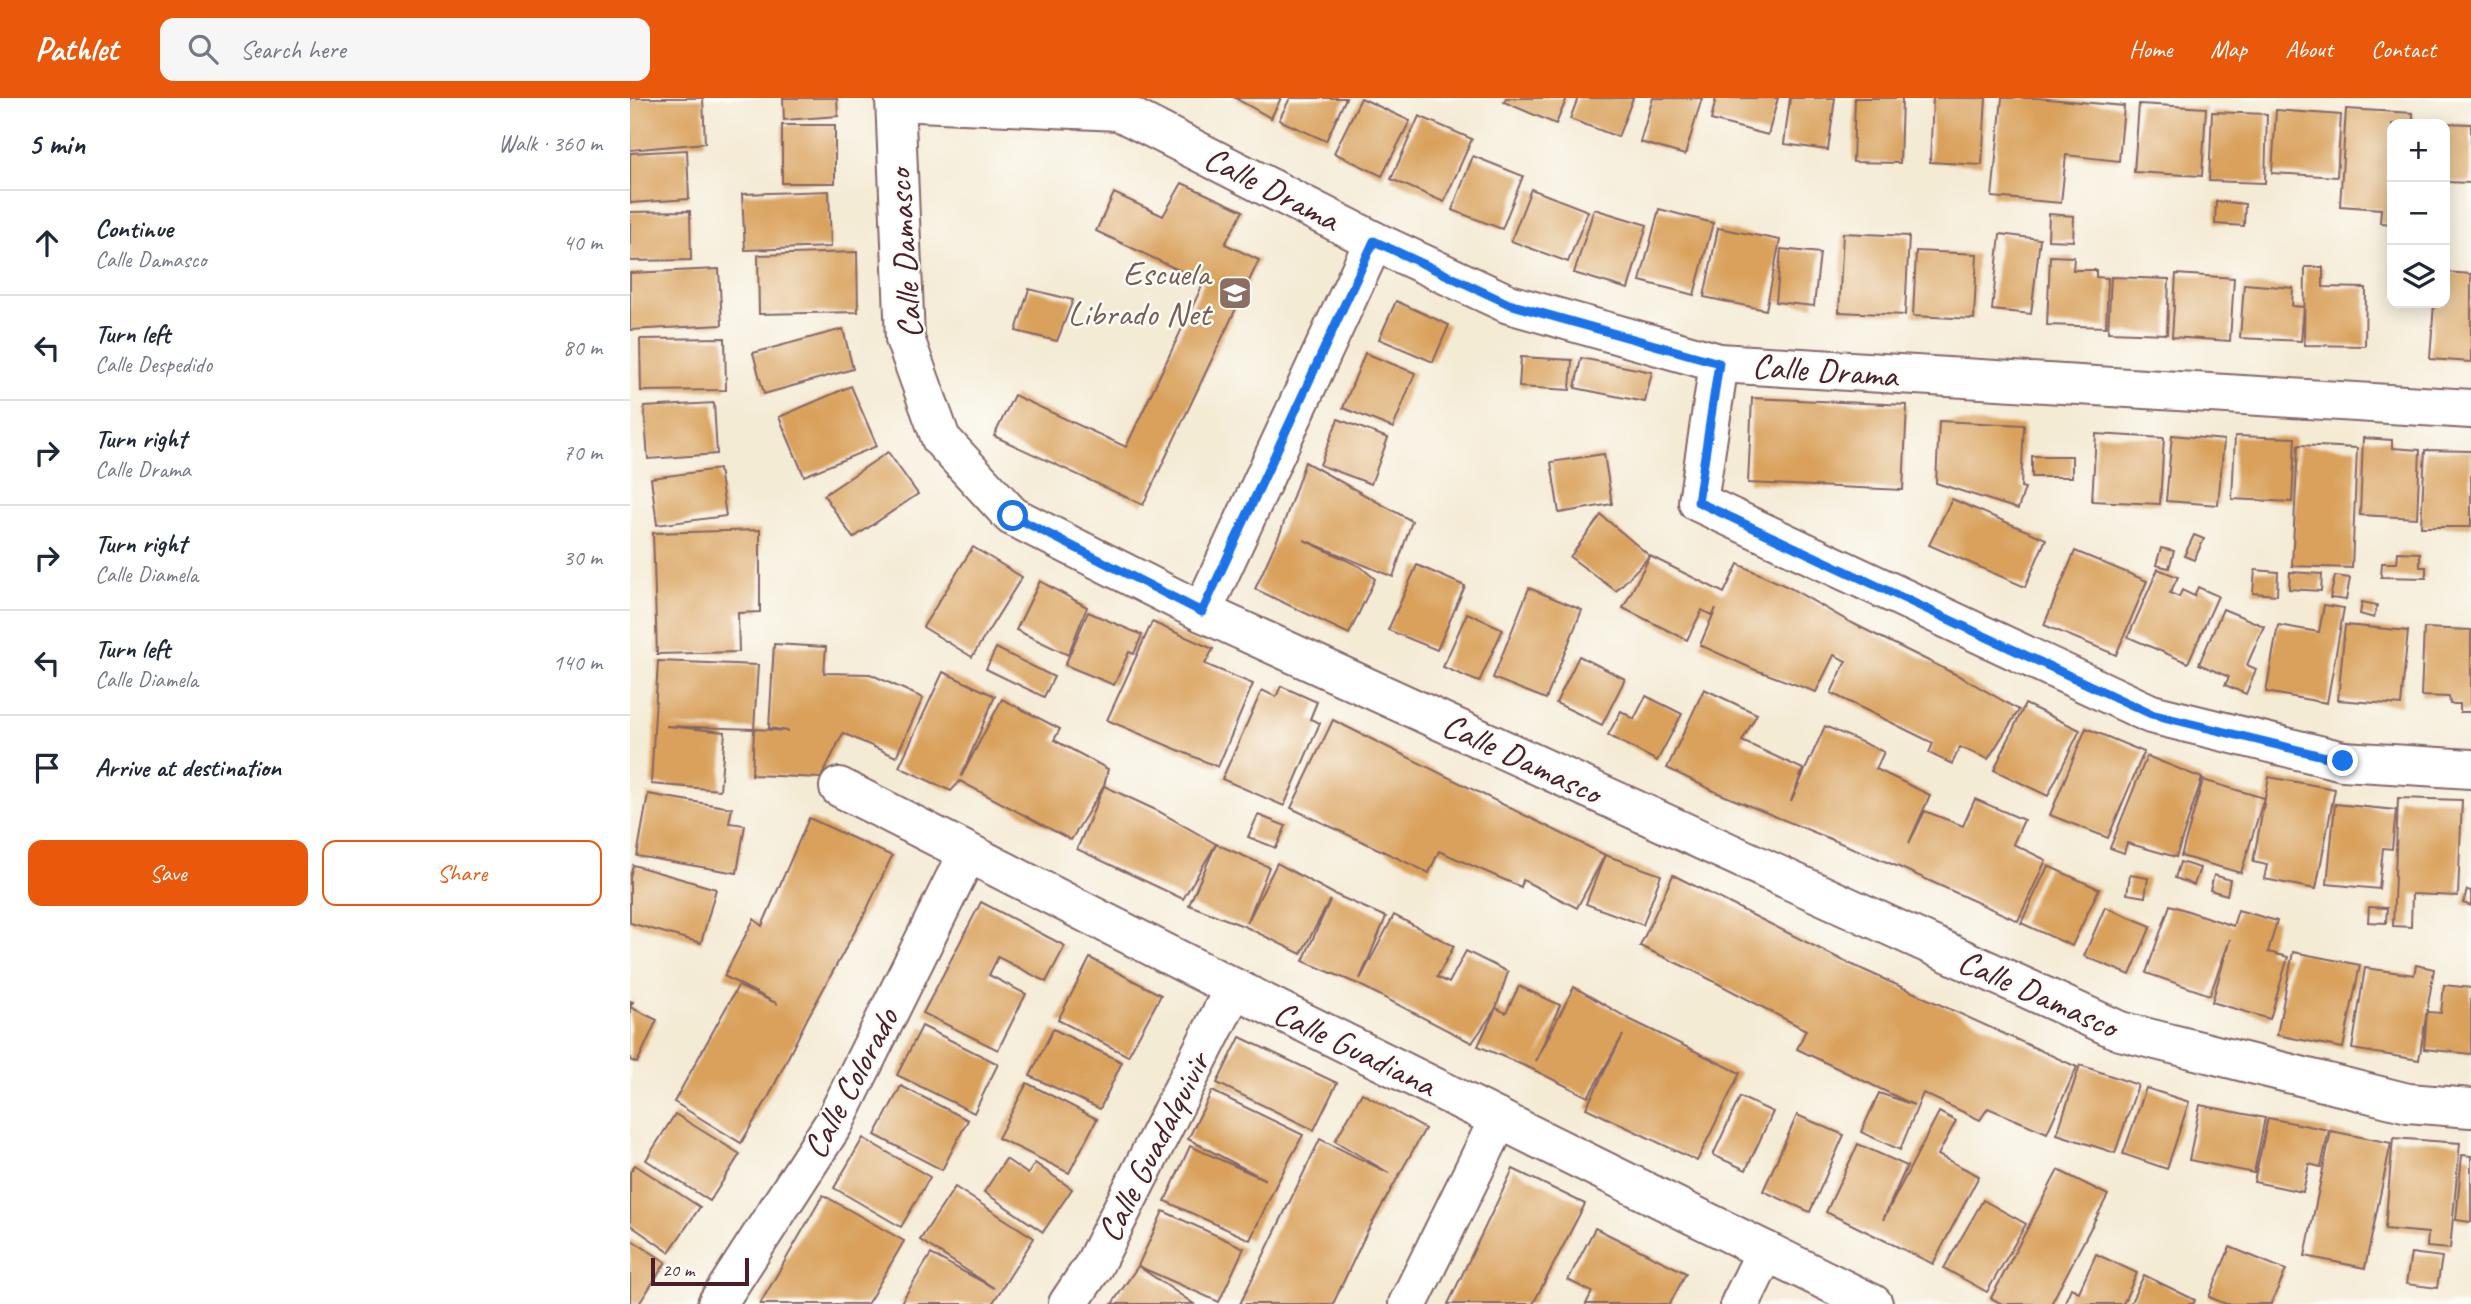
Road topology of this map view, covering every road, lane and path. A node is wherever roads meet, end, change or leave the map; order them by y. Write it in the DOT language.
graph roads {
  1 [pos="895,99"];
  2 [pos="1374,241"];
  3 [pos="1719,363"];
  4 [pos="2471,410"];
  5 [pos="1202,612"];
  6 [pos="2471,769"];
  7 [pos="839,787"];
  8 [pos="967,854"];
  9 [pos="1234,988"];
  10 [pos="2471,1108"];
  11 [pos="1499,1119"];
  12 [pos="1766,1251"];
  13 [pos="717,1304"];
  14 [pos="1068,1304"];
  15 [pos="1408,1304"];
  16 [pos="1740,1304"];
  17 [pos="1874,1304"];
  1 -- 2 [label="street, Calle Drama"];
  1 -- 5 [label="street, Calle Damasco"];
  2 -- 3 [label="street, Calle Drama"];
  2 -- 5 [label="street"];
  3 -- 4 [label="street, Calle Drama"];
  3 -- 6 [label="street"];
  5 -- 10 [label="street, Calle Damasco"];
  7 -- 8 [label="street, Calle Guadiana"];
  8 -- 9 [label="street, Calle Guadiana"];
  8 -- 13 [label="street, Calle Colorado"];
  9 -- 11 [label="street, Calle Guadiana"];
  9 -- 14 [label="street, Calle Guadalquivir"];
  11 -- 12 [label="street, Calle Guadiana"];
  11 -- 15 [label="street"];
  12 -- 16 [label="street"];
  12 -- 17 [label="street, Calle Guadiana"];
}
